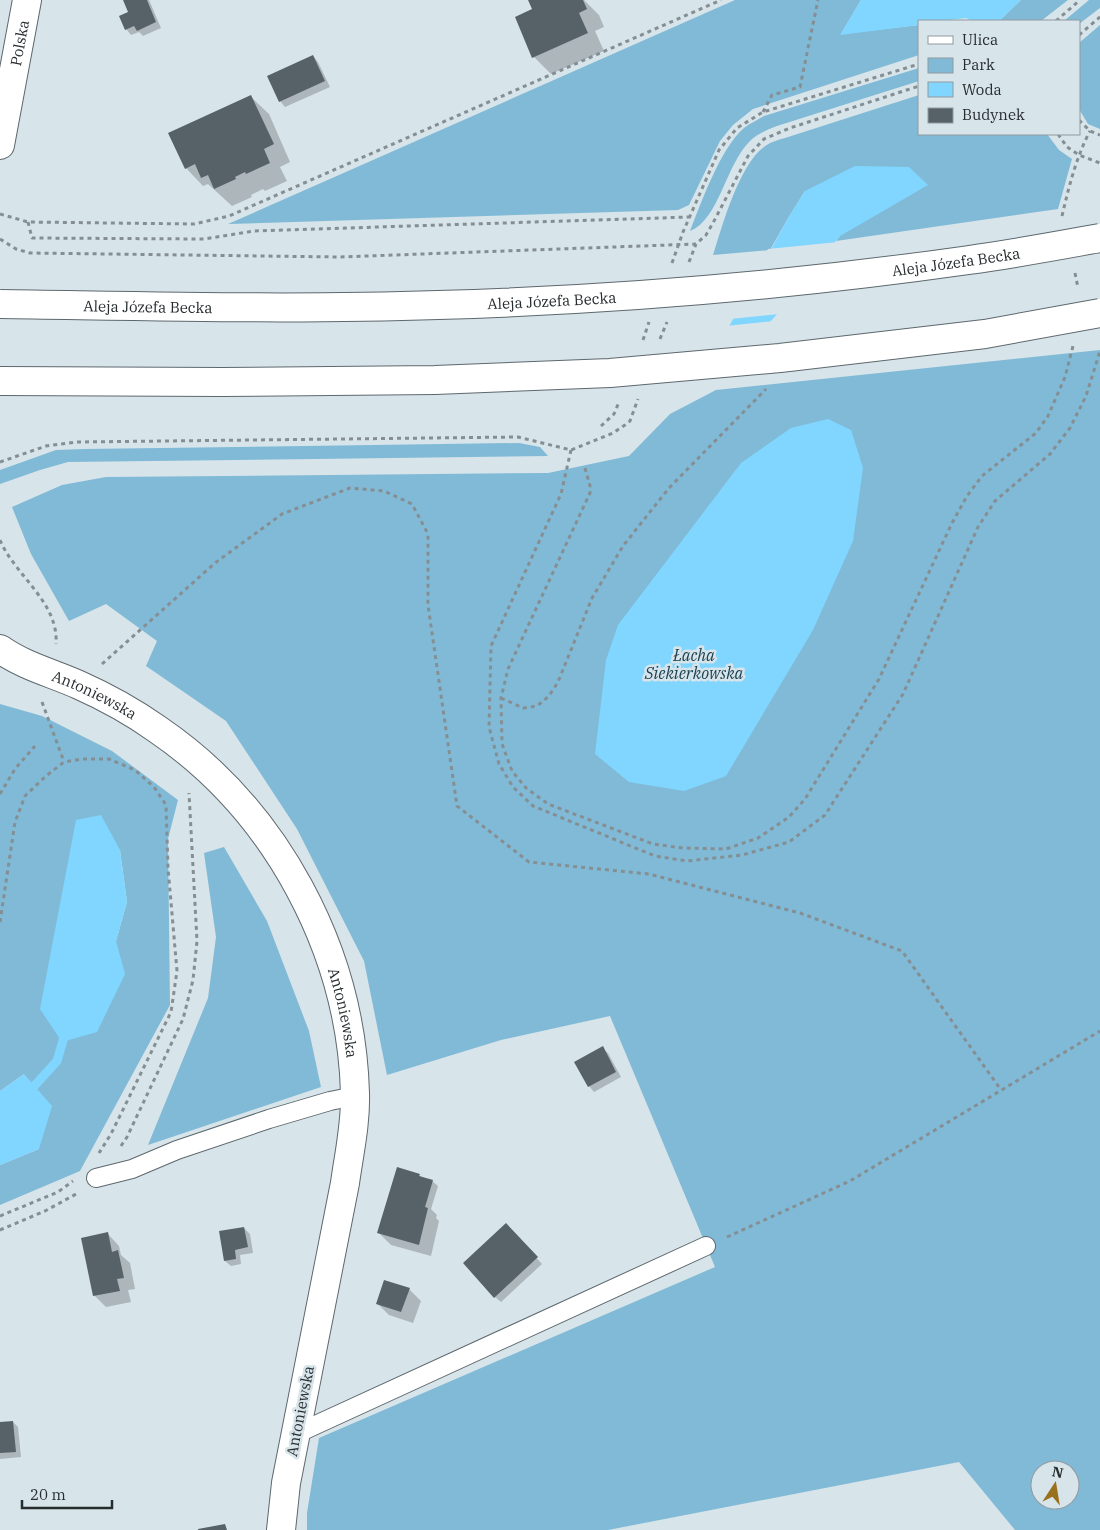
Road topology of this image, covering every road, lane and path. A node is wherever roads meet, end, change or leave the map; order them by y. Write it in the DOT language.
graph roads {
  1 [pos="27,0"];
  2 [pos="721,0"];
  3 [pos="818,0"];
  4 [pos="1080,0"];
  5 [pos="1100,17"];
  6 [pos="1057,20"];
  7 [pos="1080,34"];
  8 [pos="918,64"];
  9 [pos="918,86"];
  10 [pos="763,112"];
  11 [pos="1080,121"];
  12 [pos="1090,131"];
  13 [pos="1059,135"];
  14 [pos="1100,135"];
  15 [pos="0,145"];
  16 [pos="1079,155"];
  17 [pos="1100,163"];
  18 [pos="0,214"];
  19 [pos="28,222"];
  20 [pos="1061,222"];
  21 [pos="1100,238"];
  22 [pos="0,239"];
  23 [pos="1073,266"];
  24 [pos="1078,292"];
  25 [pos="0,304"];
  26 [pos="1100,314"];
  27 [pos="1073,343"];
  28 [pos="1100,351"];
  29 [pos="0,381"];
  30 [pos="772,382"];
  31 [pos="613,433"];
  32 [pos="571,450"];
  33 [pos="0,462"];
  34 [pos="584,468"];
  35 [pos="0,540"];
  36 [pos="0,649"];
  37 [pos="54,650"];
  38 [pos="79,685"];
  39 [pos="501,698"];
  40 [pos="42,702"];
  41 [pos="35,746"];
  42 [pos="64,762"];
  43 [pos="189,791"];
  44 [pos="0,794"];
  45 [pos="0,922"];
  46 [pos="1100,1031"];
  47 [pos="1001,1090"];
  48 [pos="355,1096"];
  49 [pos="98,1155"];
  50 [pos="88,1177"];
  51 [pos="0,1216"];
  52 [pos="0,1230"];
  53 [pos="706,1246"];
  54 [pos="296,1434"];
  55 [pos="281,1530"];
  1 -- 15 [label="main road, Polska"];
  2 -- 19 [label="path"];
  3 -- 10 [label="path"];
  4 -- 6 [label="path"];
  5 -- 7 [label="path"];
  8 -- 10 [label="path"];
  9 -- 22 [label="path"];
  10 -- 19 [label="path"];
  11 -- 12 [label="path"];
  12 -- 14 [label="path"];
  12 -- 16 [label="path"];
  13 -- 16 [label="path"];
  16 -- 17 [label="path"];
  16 -- 20 [label="path"];
  18 -- 19 [label="path"];
  21 -- 25 [label="main road, Aleja Józefa Becka, bridge"];
  23 -- 24 [label="path"];
  26 -- 29 [label="main road, bridge"];
  27 -- 39 [label="path"];
  28 -- 32 [label="path"];
  30 -- 39 [label="path"];
  31 -- 32 [label="path"];
  32 -- 33 [label="path"];
  34 -- 39 [label="path"];
  35 -- 37 [label="path"];
  36 -- 38 [label="main road, Antoniewska"];
  38 -- 47 [label="path"];
  38 -- 48 [label="main road, Antoniewska"];
  40 -- 42 [label="path"];
  41 -- 44 [label="path"];
  42 -- 45 [label="path"];
  42 -- 49 [label="path"];
  43 -- 50 [label="path"];
  46 -- 47 [label="path"];
  47 -- 53 [label="path"];
  48 -- 50 [label="lane"];
  48 -- 54 [label="main road, Antoniewska"];
  50 -- 51 [label="path"];
  50 -- 52 [label="path"];
  53 -- 54 [label="lane"];
  54 -- 55 [label="main road, Antoniewska"];
}
